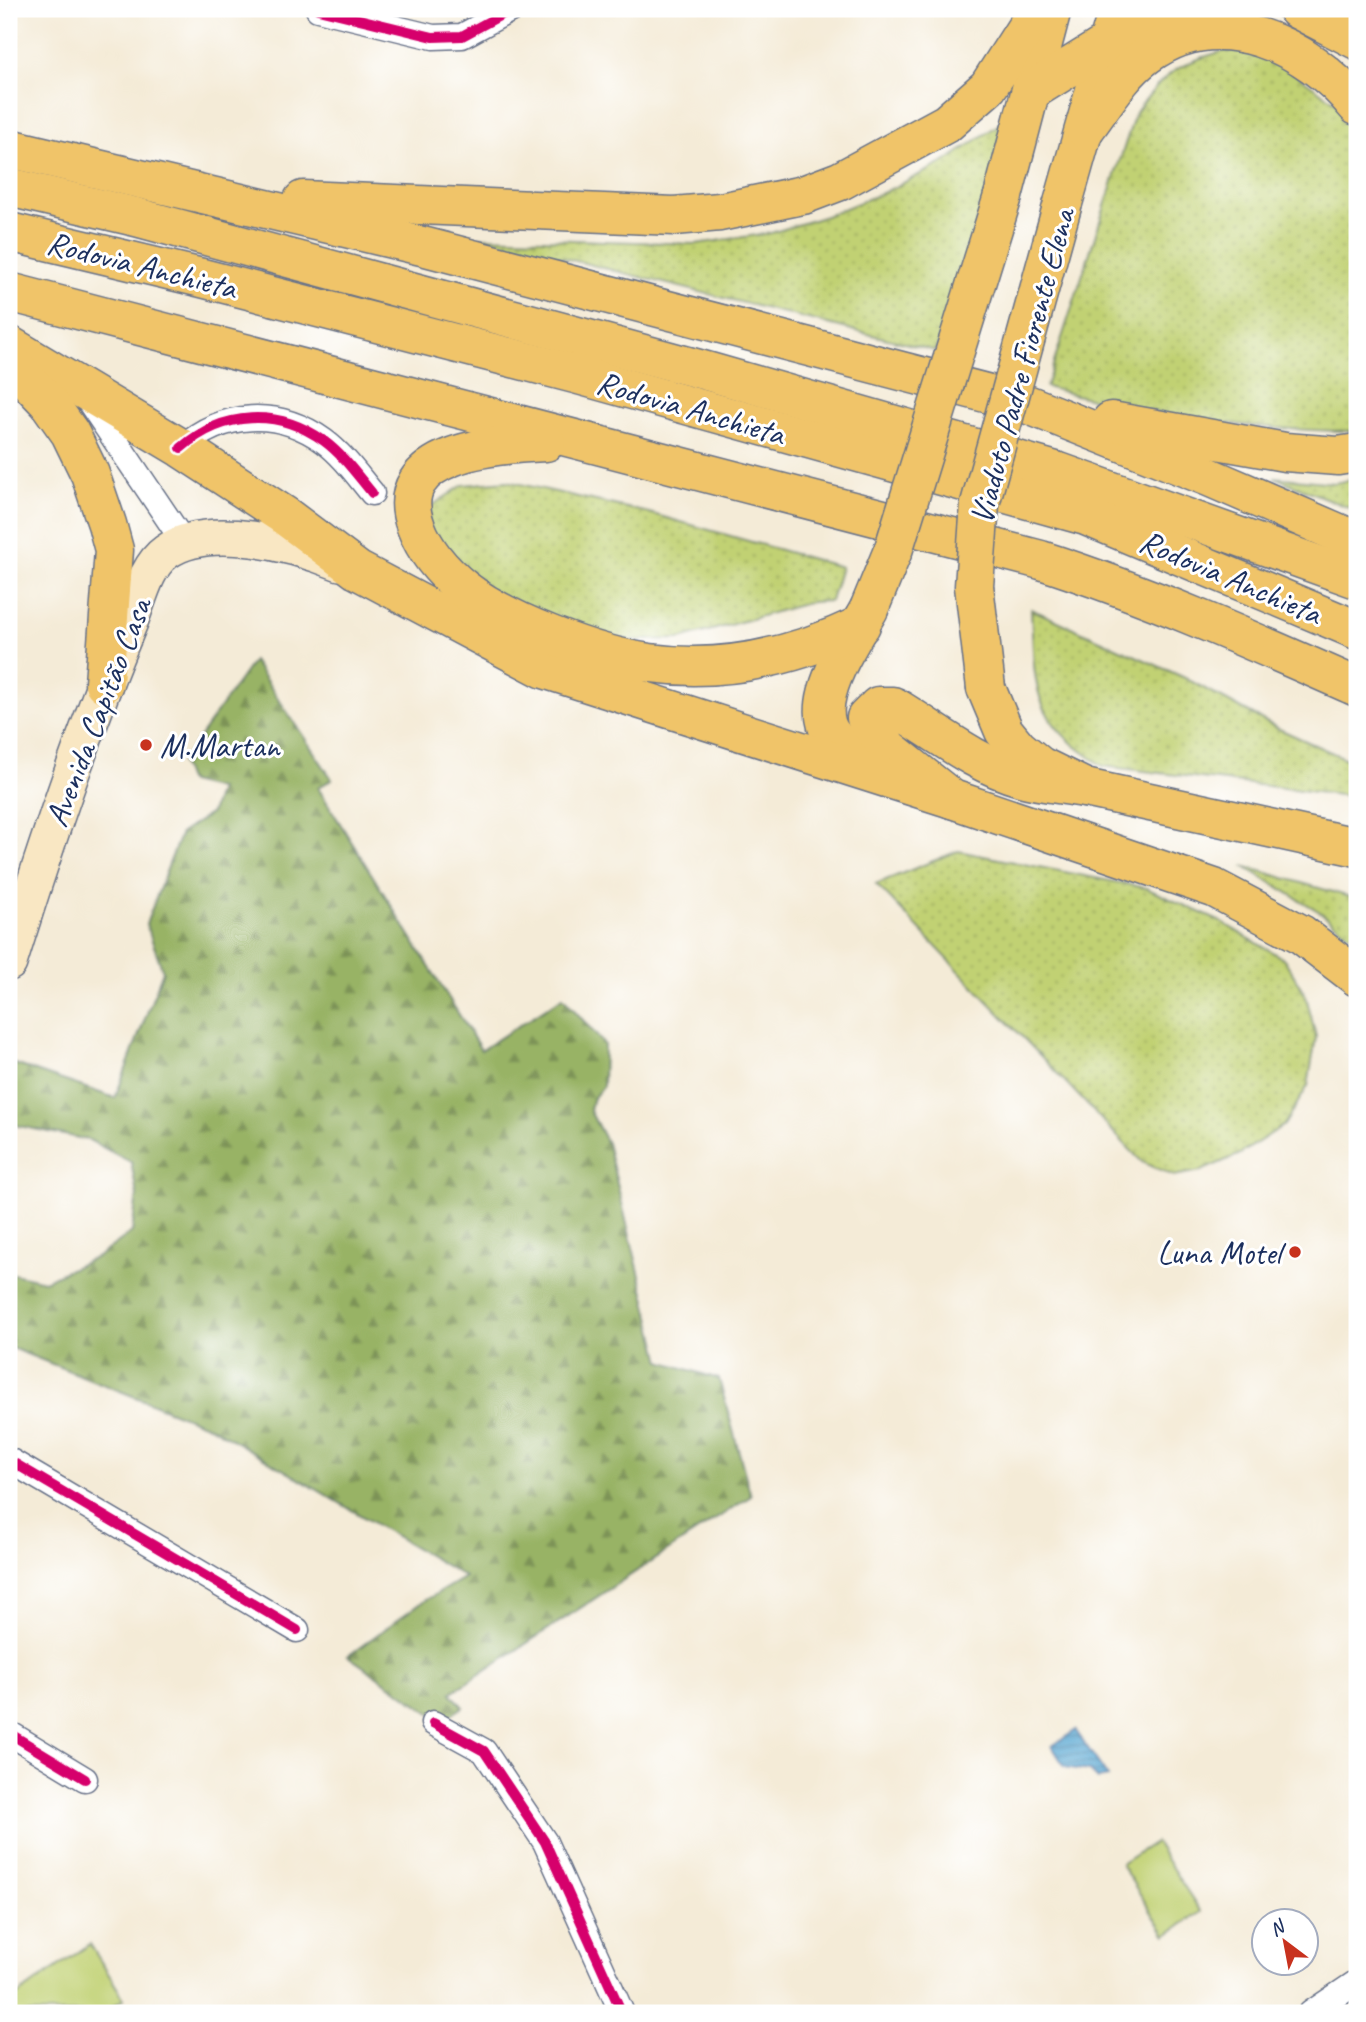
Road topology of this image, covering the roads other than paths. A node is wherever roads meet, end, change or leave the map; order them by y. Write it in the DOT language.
graph roads {
  1 [pos="318,9"];
  2 [pos="512,9"];
  3 [pos="1038,9"];
  4 [pos="1052,9"];
  5 [pos="1118,9"];
  6 [pos="1174,9"];
  7 [pos="1297,9"];
  8 [pos="1346,9"];
  9 [pos="1357,22"];
  10 [pos="1357,40"];
  11 [pos="1106,46"];
  12 [pos="1031,91"];
  13 [pos="1357,106"];
  14 [pos="1085,129"];
  15 [pos="9,148"];
  16 [pos="9,187"];
  17 [pos="209,196"];
  18 [pos="9,232"];
  19 [pos="9,292"];
  20 [pos="9,345"];
  21 [pos="9,361"];
  22 [pos="78,385"];
  23 [pos="1038,409"];
  24 [pos="583,442"];
  25 [pos="181,448"];
  26 [pos="1357,453"];
  27 [pos="372,493"];
  28 [pos="199,541"];
  29 [pos="1357,541"];
  30 [pos="357,570"];
  31 [pos="1357,579"];
  32 [pos="865,617"];
  33 [pos="1357,630"];
  34 [pos="104,683"];
  35 [pos="1357,688"];
  36 [pos="915,770"];
  37 [pos="1085,788"];
  38 [pos="952,799"];
  39 [pos="1357,847"];
  40 [pos="9,963"];
  41 [pos="1351,977"];
  42 [pos="9,1460"];
  43 [pos="297,1630"];
  44 [pos="433,1723"];
  45 [pos="9,1733"];
  46 [pos="85,1779"];
  47 [pos="1357,1982"];
  48 [pos="622,2013"];
  49 [pos="1311,2013"];
  1 -- 2 [label="street"];
  3 -- 17 [label="main road"];
  4 -- 12 [label="main road, Viaduto Padre Fiorente Elena"];
  5 -- 11 [label="main road, Viaduto Padre Fiorente Elena"];
  6 -- 11 [label="main road"];
  7 -- 10 [label="main road"];
  8 -- 9 [label="main road"];
  11 -- 12 [label="main road"];
  11 -- 14 [label="main road, Viaduto Padre Fiorente Elena"];
  12 -- 32 [label="main road, Viaduto Padre Fiorente Elena, bridge"];
  13 -- 14 [label="main road"];
  14 -- 37 [label="main road, Viaduto Padre Fiorente Elena, bridge"];
  15 -- 17 [label="main road"];
  16 -- 31 [label="main road, Rodovia Anchieta"];
  17 -- 23 [label="main road"];
  18 -- 33 [label="main road, Rodovia Anchieta"];
  19 -- 24 [label="main road, Rodovia Anchieta"];
  20 -- 22 [label="main road"];
  21 -- 34 [label="main road"];
  22 -- 25 [label="main road"];
  22 -- 28 [label="street"];
  23 -- 26 [label="main road"];
  23 -- 29 [label="main road"];
  24 -- 32 [label="main road"];
  24 -- 35 [label="main road, Rodovia Anchieta"];
  25 -- 27 [label="street"];
  25 -- 30 [label="main road"];
  28 -- 30 [label="main road"];
  28 -- 34 [label="main road, Avenida Capitão Casa"];
  30 -- 38 [label="main road"];
  32 -- 36 [label="main road, Viaduto Padre Fiorente Elena"];
  34 -- 40 [label="main road, Avenida Capitão Casa"];
  36 -- 37 [label="main road"];
  36 -- 38 [label="main road"];
  37 -- 39 [label="main road"];
  38 -- 41 [label="main road"];
  42 -- 43 [label="street"];
  44 -- 48 [label="street"];
  45 -- 46 [label="street"];
  47 -- 49 [label="street"];
}
